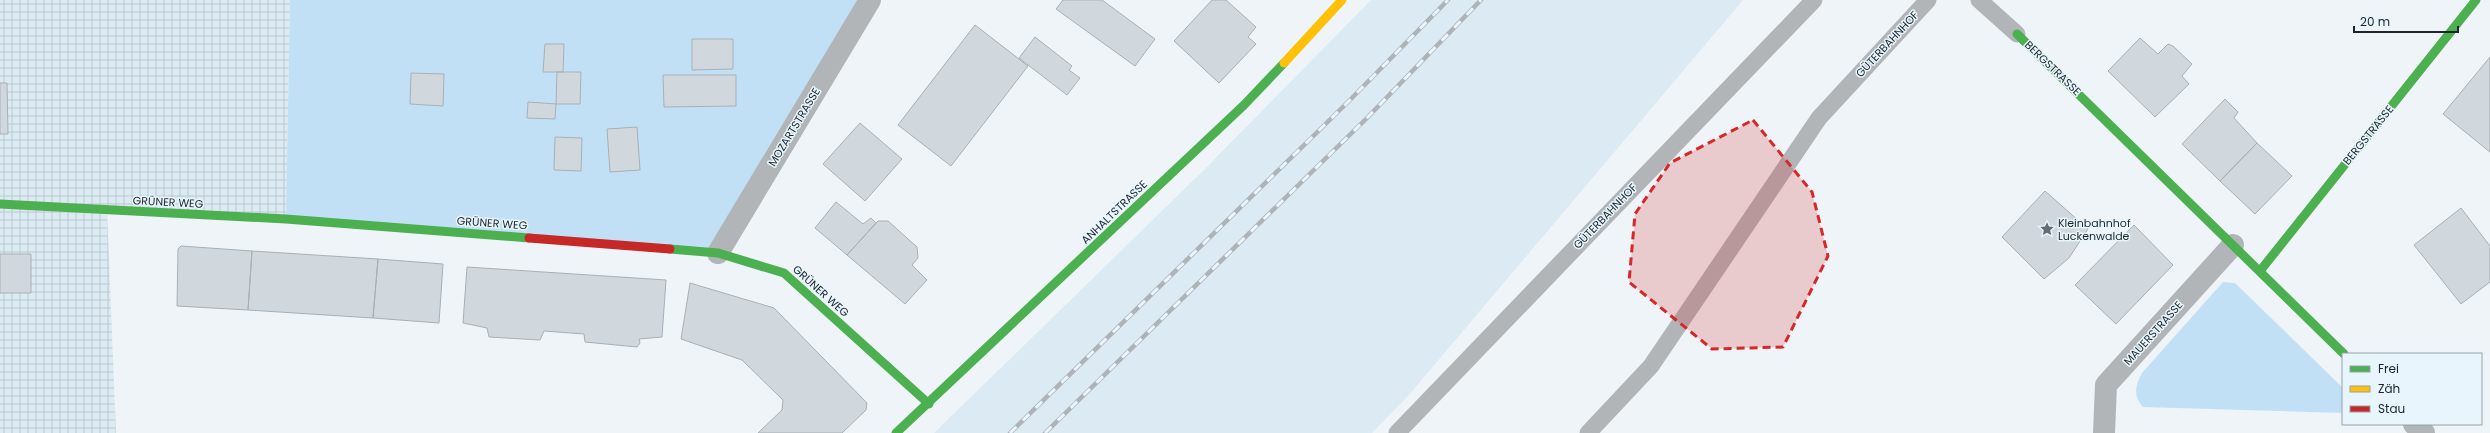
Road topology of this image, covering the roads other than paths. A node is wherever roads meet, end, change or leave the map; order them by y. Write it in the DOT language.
graph roads {
  1 [pos="870,0"];
  2 [pos="1342,0"];
  3 [pos="1814,0"];
  4 [pos="1928,0"];
  5 [pos="1979,0"];
  6 [pos="2476,0"];
  7 [pos="2017,34"];
  8 [pos="0,204"];
  9 [pos="2233,245"];
  10 [pos="718,253"];
  11 [pos="2260,271"];
  12 [pos="2343,353"];
  13 [pos="929,404"];
  14 [pos="2415,425"];
  15 [pos="896,433"];
  16 [pos="1397,433"];
  17 [pos="1588,433"];
  18 [pos="2104,433"];
  19 [pos="2424,433"];
  1 -- 10 [label="street, MOZARTSTRASSE"];
  2 -- 13 [label="street, ANHALTSTRASSE"];
  3 -- 16 [label="lane, GÜTERBAHNHOF"];
  4 -- 17 [label="lane, GÜTERBAHNHOF"];
  5 -- 7 [label="lane"];
  6 -- 11 [label="street, BERGSTRASSE"];
  7 -- 9 [label="street, BERGSTRASSE"];
  8 -- 10 [label="street, GRÜNER WEG"];
  9 -- 11 [label="street, BERGSTRASSE"];
  9 -- 18 [label="street, MAUERSTRASSE"];
  10 -- 13 [label="street, GRÜNER WEG"];
  11 -- 12 [label="street, BERGSTRASSE"];
  13 -- 15 [label="street, ANHALTSTRASSE"];
  14 -- 19 [label="street"];
}
